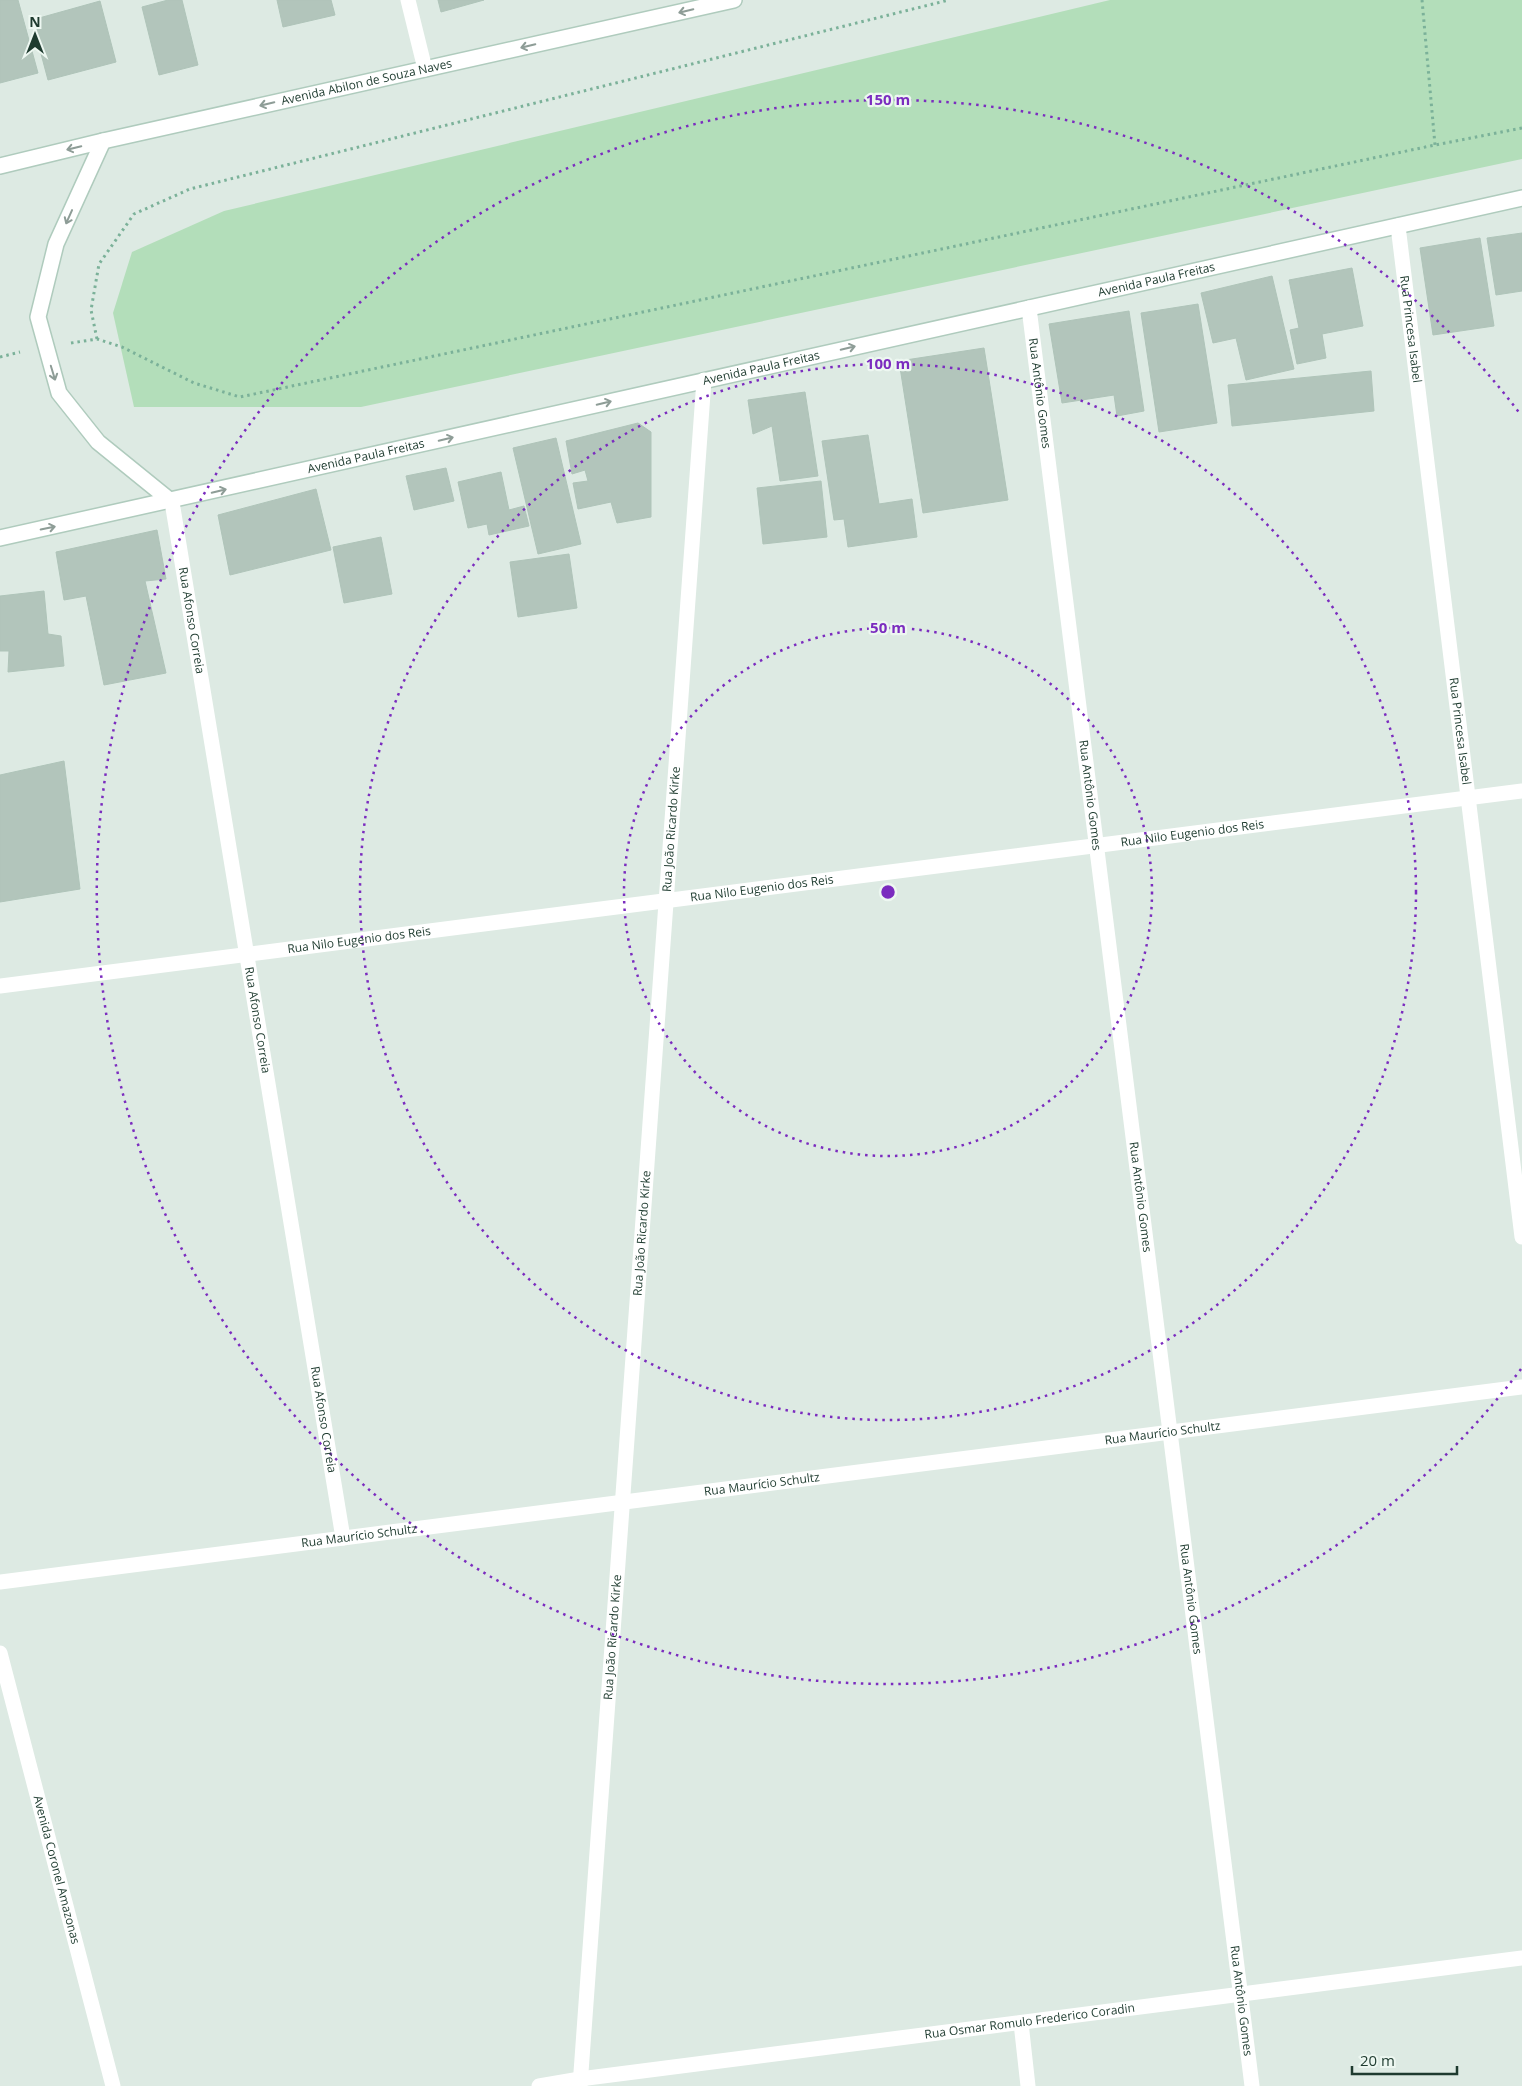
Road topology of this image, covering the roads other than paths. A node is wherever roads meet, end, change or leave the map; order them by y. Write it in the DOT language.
graph roads {
  1 [pos="408,0"];
  2 [pos="734,0"];
  3 [pos="425,69"];
  4 [pos="103,141"];
  5 [pos="0,166"];
  6 [pos="1522,198"];
  7 [pos="1398,226"];
  8 [pos="1029,308"];
  9 [pos="704,380"];
  10 [pos="172,502"];
  11 [pos="0,538"];
  12 [pos="1522,791"];
  13 [pos="1468,798"];
  14 [pos="1097,845"];
  15 [pos="666,901"];
  16 [pos="247,954"];
  17 [pos="0,986"];
  18 [pos="1522,1237"];
  19 [pos="1522,1387"];
  20 [pos="1170,1432"];
  21 [pos="622,1503"];
  22 [pos="343,1538"];
  23 [pos="0,1582"];
  24 [pos="0,1653"];
  25 [pos="1522,1958"];
  26 [pos="1241,1995"];
  27 [pos="1021,2023"];
  28 [pos="580,2082"];
  29 [pos="113,2086"];
  30 [pos="539,2086"];
  31 [pos="1028,2086"];
  32 [pos="1252,2086"];
  1 -- 3 [label="street"];
  2 -- 3 [label="street, Avenida Abilon de Souza Naves, one-way"];
  3 -- 4 [label="street, Avenida Abilon de Souza Naves, one-way"];
  4 -- 5 [label="street, Avenida Abilon de Souza Naves, one-way"];
  4 -- 10 [label="street, one-way"];
  6 -- 7 [label="street, Avenida Paula Freitas"];
  7 -- 8 [label="street, Avenida Paula Freitas"];
  7 -- 13 [label="street, Rua Princesa Isabel"];
  9 -- 8 [label="street, Avenida Paula Freitas, one-way"];
  8 -- 14 [label="street, Rua Antônio Gomes"];
  10 -- 9 [label="street, Avenida Paula Freitas, one-way"];
  9 -- 15 [label="street, Rua João Ricardo Kirke"];
  11 -- 10 [label="street, Avenida Paula Freitas, one-way"];
  10 -- 16 [label="street, Rua Afonso Correia"];
  12 -- 13 [label="street, Rua Nilo Eugenio dos Reis"];
  13 -- 14 [label="street, Rua Nilo Eugenio dos Reis"];
  13 -- 18 [label="street, Rua Princesa Isabel"];
  14 -- 15 [label="street, Rua Nilo Eugenio dos Reis"];
  14 -- 20 [label="street, Rua Antônio Gomes"];
  15 -- 16 [label="street, Rua Nilo Eugenio dos Reis"];
  15 -- 21 [label="street, Rua João Ricardo Kirke"];
  16 -- 17 [label="street, Rua Nilo Eugenio dos Reis"];
  16 -- 22 [label="street, Rua Afonso Correia"];
  19 -- 20 [label="street, Rua Maurício Schultz"];
  20 -- 21 [label="street, Rua Maurício Schultz"];
  20 -- 26 [label="street, Rua Antônio Gomes"];
  21 -- 22 [label="street, Rua Maurício Schultz"];
  21 -- 28 [label="street, Rua João Ricardo Kirke"];
  22 -- 23 [label="street, Rua Maurício Schultz"];
  24 -- 29 [label="street, Avenida Coronel Amazonas"];
  25 -- 26 [label="street, Rua Osmar Romulo Frederico Coradin"];
  26 -- 27 [label="street, Rua Osmar Romulo Frederico Coradin"];
  26 -- 32 [label="street, Rua Antônio Gomes"];
  27 -- 28 [label="street, Rua Osmar Romulo Frederico Coradin"];
  27 -- 31 [label="street"];
  28 -- 30 [label="street, Rua Osmar Romulo Frederico Coradin"];
}
